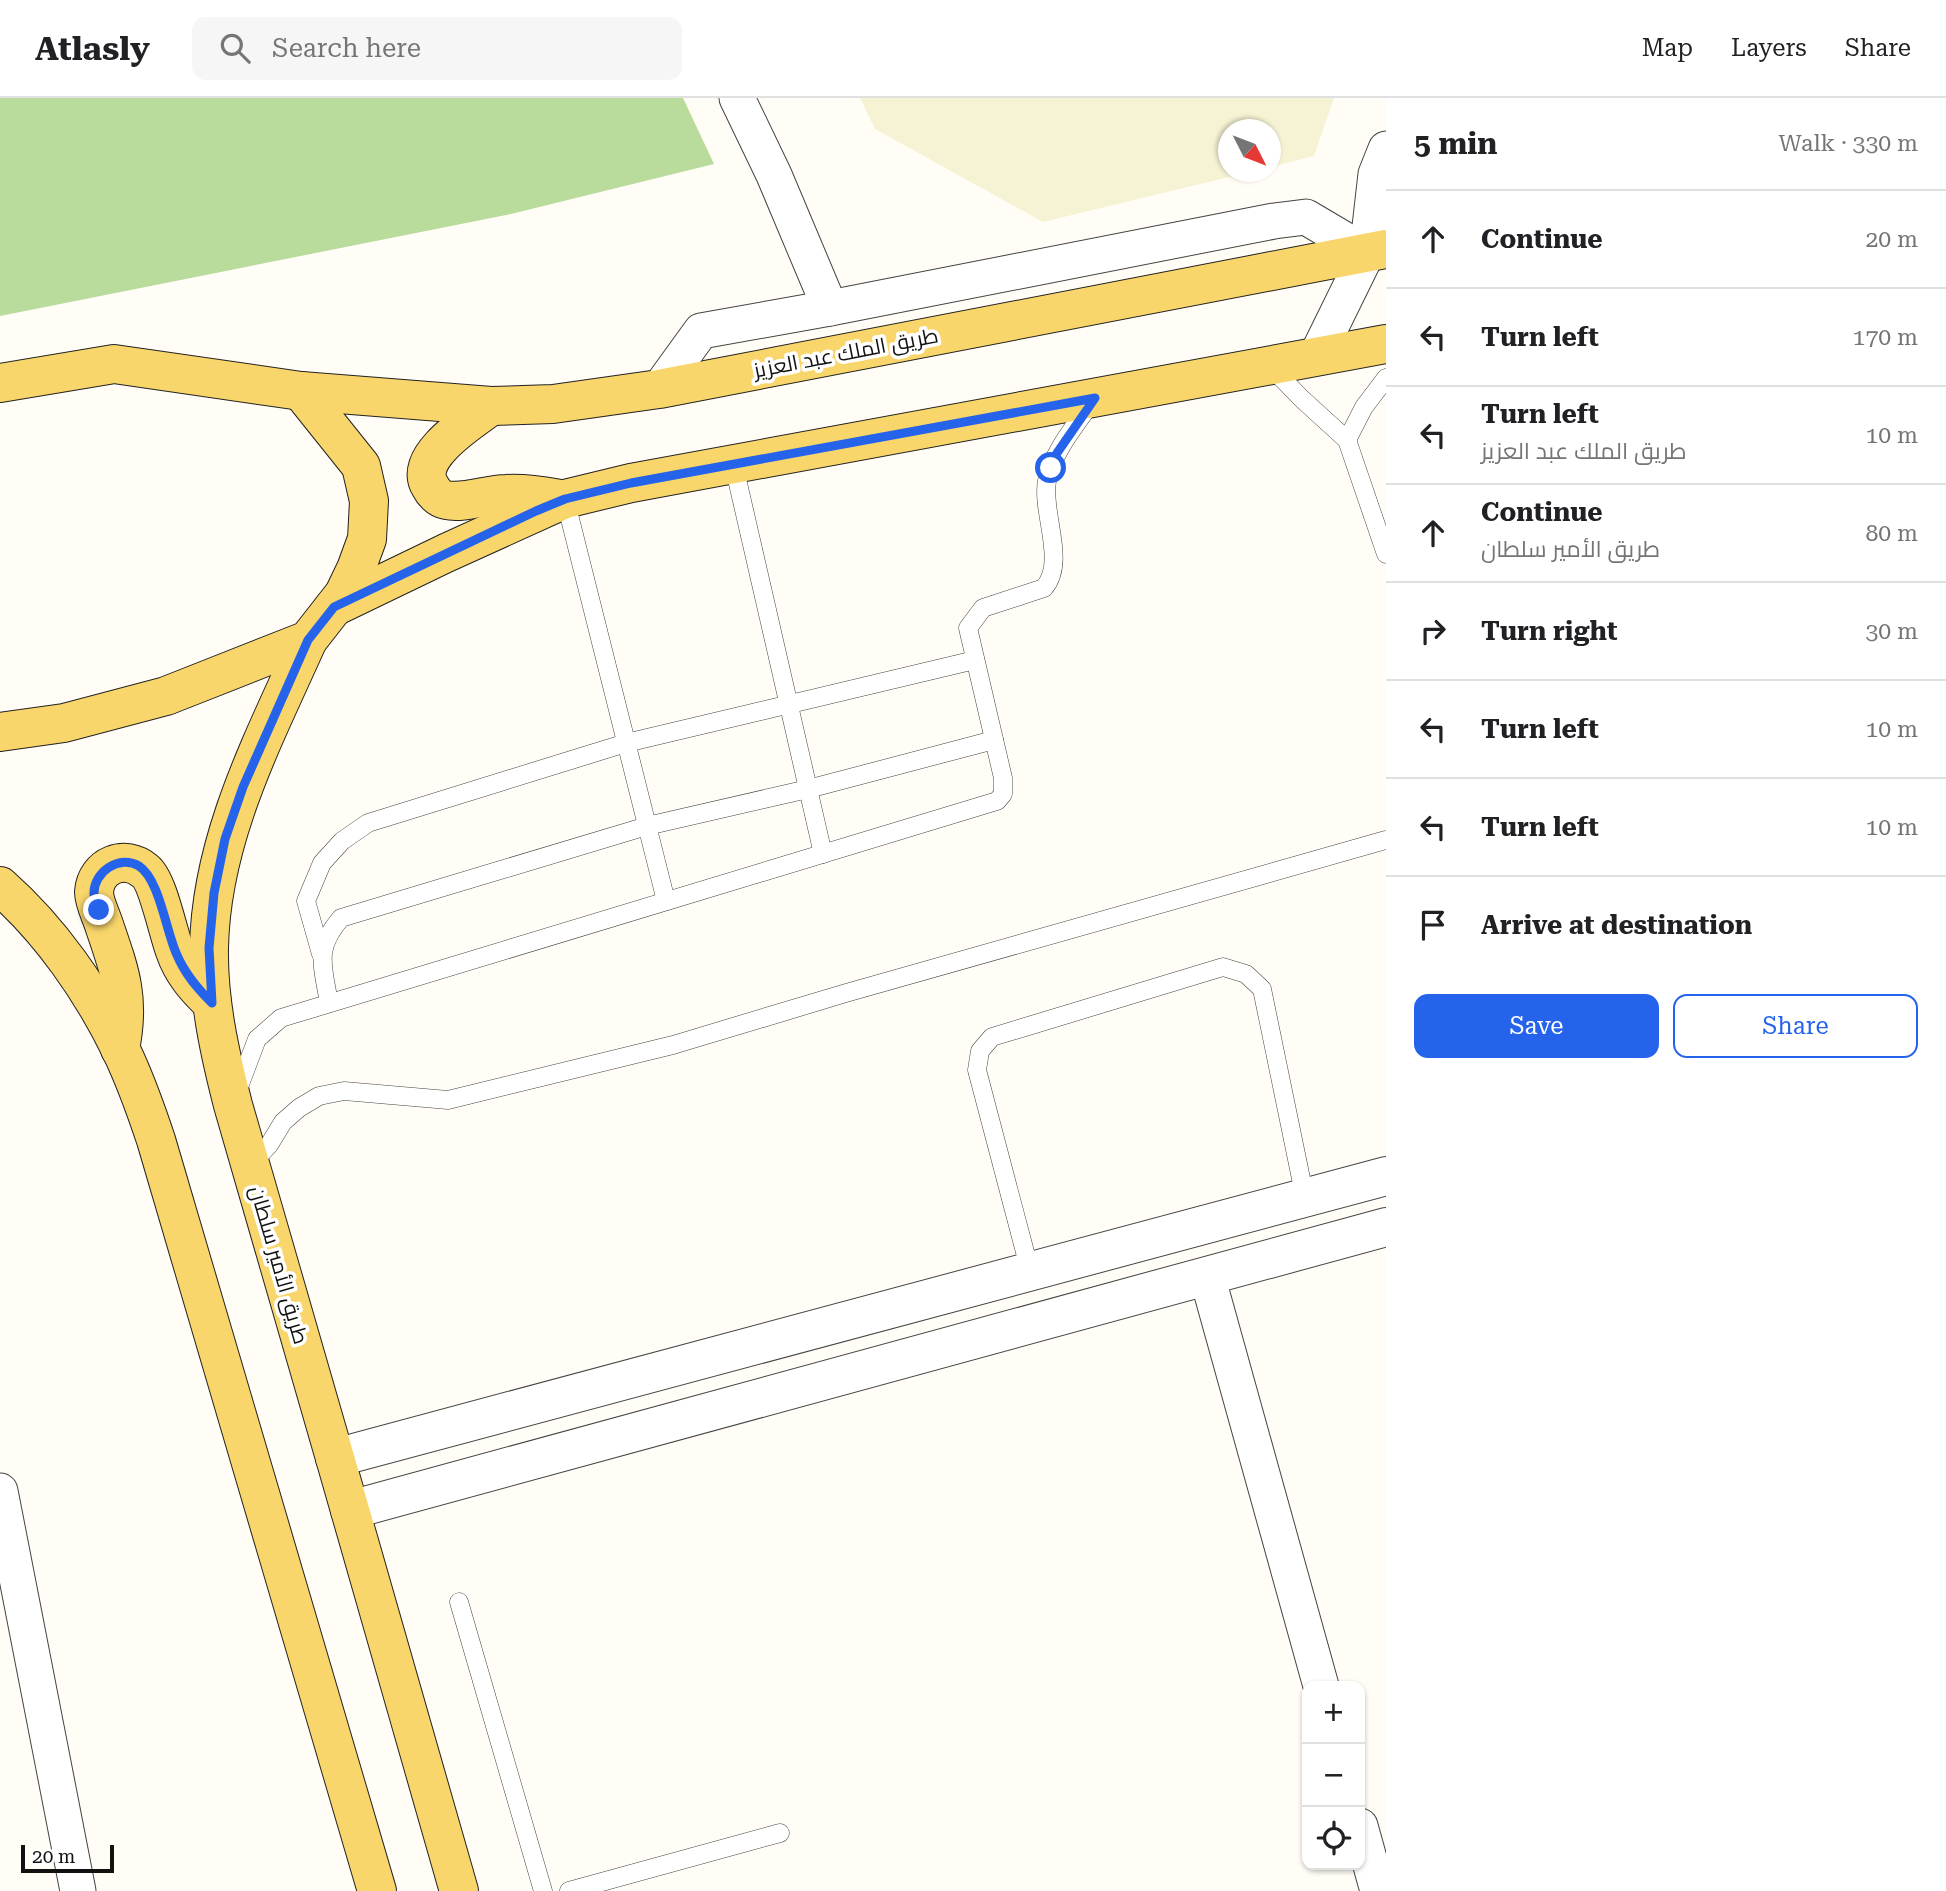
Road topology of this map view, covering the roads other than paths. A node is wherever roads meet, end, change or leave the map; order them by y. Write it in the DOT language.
graph roads {
  1 [pos="737,98"];
  2 [pos="1386,149"];
  3 [pos="1377,251"];
  4 [pos="830,308"];
  5 [pos="1386,344"];
  6 [pos="1316,357"];
  7 [pos="1270,366"];
  8 [pos="1386,378"];
  9 [pos="0,383"];
  10 [pos="659,389"];
  11 [pos="301,391"];
  12 [pos="1095,398"];
  13 [pos="491,406"];
  14 [pos="1347,440"];
  15 [pos="734,466"];
  16 [pos="565,499"];
  17 [pos="1386,554"];
  18 [pos="334,607"];
  19 [pos="308,640"];
  20 [pos="975,660"];
  21 [pos="789,706"];
  22 [pos="0,732"];
  23 [pos="994,740"];
  24 [pos="626,743"];
  25 [pos="808,789"];
  26 [pos="648,826"];
  27 [pos="1386,840"];
  28 [pos="823,854"];
  29 [pos="0,886"];
  30 [pos="666,901"];
  31 [pos="321,954"];
  32 [pos="212,1003"];
  33 [pos="329,1003"];
  34 [pos="120,1049"];
  35 [pos="233,1105"];
  36 [pos="250,1165"];
  37 [pos="1386,1176"];
  38 [pos="1305,1198"];
  39 [pos="1386,1227"];
  40 [pos="1030,1271"];
  41 [pos="1207,1276"];
  42 [pos="335,1458"];
  43 [pos="0,1491"];
  44 [pos="350,1510"];
  45 [pos="459,1602"];
  46 [pos="1320,1681"];
  47 [pos="780,1833"];
  48 [pos="1365,1844"];
  49 [pos="78,1891"];
  50 [pos="377,1891"];
  51 [pos="458,1891"];
  52 [pos="543,1891"];
  53 [pos="569,1891"];
  54 [pos="1378,1891"];
  1 -- 4 [label="street"];
  2 -- 3 [label="street"];
  3 -- 4 [label="street"];
  3 -- 6 [label="street"];
  3 -- 10 [label="main road, طريق الملك عبد العزيز"];
  4 -- 10 [label="street"];
  5 -- 6 [label="main road"];
  6 -- 7 [label="main road"];
  7 -- 12 [label="main road"];
  7 -- 14 [label="lane"];
  8 -- 14 [label="lane"];
  9 -- 11 [label="main road, طريق الملك عبد العزيز"];
  10 -- 13 [label="main road, طريق الملك عبد العزيز"];
  11 -- 13 [label="main road, طريق الملك عبد العزيز"];
  11 -- 18 [label="main road"];
  12 -- 15 [label="main road"];
  12 -- 20 [label="lane"];
  13 -- 16 [label="main road"];
  14 -- 17 [label="lane"];
  15 -- 16 [label="main road"];
  15 -- 21 [label="lane"];
  16 -- 18 [label="main road"];
  16 -- 24 [label="lane"];
  18 -- 19 [label="main road"];
  19 -- 22 [label="main road"];
  19 -- 32 [label="main road, طريق الأمير سلطان"];
  20 -- 21 [label="lane"];
  20 -- 23 [label="lane"];
  21 -- 24 [label="lane"];
  21 -- 25 [label="lane"];
  23 -- 25 [label="lane"];
  23 -- 28 [label="lane"];
  24 -- 26 [label="lane"];
  24 -- 31 [label="lane"];
  25 -- 26 [label="lane"];
  25 -- 28 [label="lane"];
  26 -- 30 [label="lane"];
  26 -- 31 [label="lane"];
  27 -- 36 [label="lane"];
  28 -- 30 [label="lane"];
  29 -- 34 [label="main road"];
  30 -- 33 [label="lane"];
  31 -- 33 [label="lane"];
  32 -- 34 [label="main road"];
  32 -- 35 [label="main road, طريق الأمير سلطان"];
  33 -- 35 [label="lane"];
  34 -- 50 [label="main road"];
  35 -- 36 [label="main road, طريق الأمير سلطان"];
  36 -- 42 [label="main road, طريق الأمير سلطان"];
  37 -- 38 [label="street"];
  38 -- 40 [label="street"];
  38 -- 40 [label="lane"];
  39 -- 41 [label="street"];
  40 -- 42 [label="street"];
  41 -- 44 [label="street"];
  41 -- 46 [label="street"];
  42 -- 44 [label="main road, طريق الأمير سلطان"];
  43 -- 49 [label="street"];
  44 -- 51 [label="main road, طريق الأمير سلطان"];
  45 -- 52 [label="lane"];
  47 -- 53 [label="lane"];
  48 -- 54 [label="street"];
}
